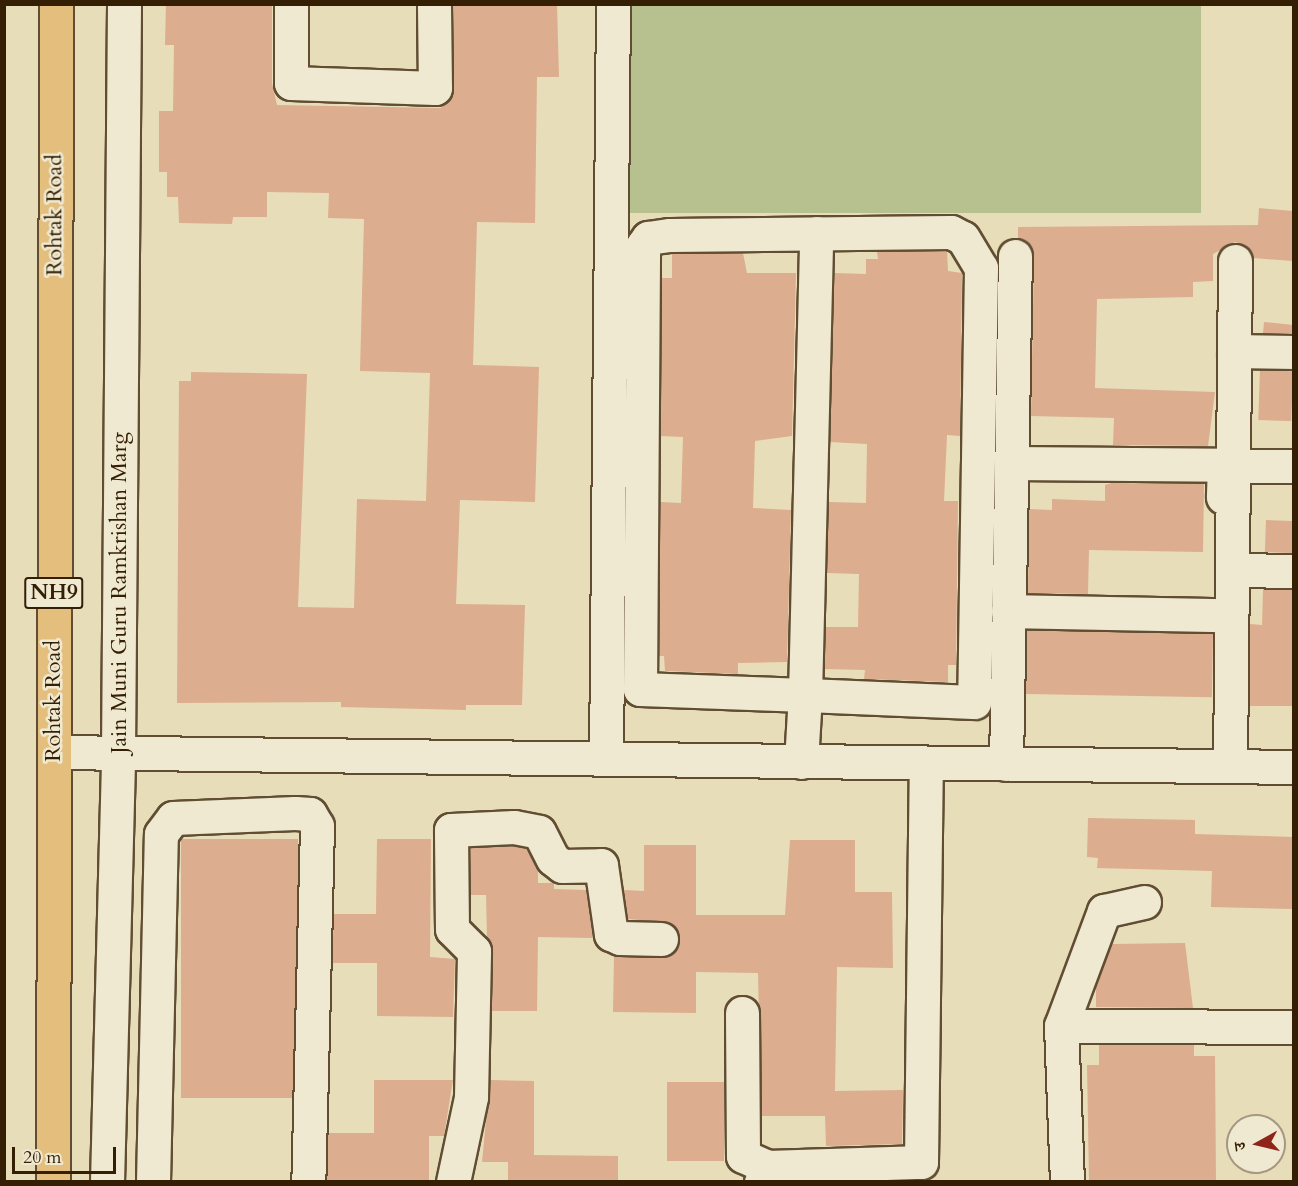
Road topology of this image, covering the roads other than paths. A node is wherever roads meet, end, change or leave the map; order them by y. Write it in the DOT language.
graph roads {
  1 [pos="56,4"];
  2 [pos="124,4"];
  3 [pos="291,4"];
  4 [pos="434,4"];
  5 [pos="613,4"];
  6 [pos="816,233"];
  7 [pos="1015,256"];
  8 [pos="1235,261"];
  9 [pos="1234,351"];
  10 [pos="1293,352"];
  11 [pos="1011,463"];
  12 [pos="1234,466"];
  13 [pos="1293,466"];
  14 [pos="1233,570"];
  15 [pos="1293,571"];
  16 [pos="1008,611"];
  17 [pos="1221,615"];
  18 [pos="805,695"];
  19 [pos="1220,696"];
  20 [pos="54,752"];
  21 [pos="118,753"];
  22 [pos="606,759"];
  23 [pos="801,762"];
  24 [pos="926,763"];
  25 [pos="1006,764"];
  26 [pos="1230,766"];
  27 [pos="1293,767"];
  28 [pos="1143,902"];
  29 [pos="661,939"];
  30 [pos="742,1013"];
  31 [pos="1060,1026"];
  32 [pos="1293,1027"];
  33 [pos="765,1174"];
  34 [pos="53,1182"];
  35 [pos="107,1182"];
  36 [pos="153,1182"];
  37 [pos="308,1182"];
  38 [pos="453,1182"];
  39 [pos="1067,1182"];
  1 -- 20 [label="main road, Rohtak Road / NH9"];
  2 -- 21 [label="street, Jain Muni Guru Ramkrishan Marg"];
  3 -- 4 [label="street"];
  5 -- 22 [label="street"];
  6 -- 18 [label="street"];
  6 -- 18 [label="street"];
  6 -- 18 [label="street"];
  7 -- 11 [label="street"];
  8 -- 9 [label="street"];
  9 -- 10 [label="street"];
  9 -- 12 [label="street"];
  11 -- 16 [label="street"];
  11 -- 17 [label="street"];
  12 -- 13 [label="street"];
  12 -- 14 [label="street"];
  14 -- 15 [label="street"];
  14 -- 26 [label="street"];
  16 -- 17 [label="street"];
  16 -- 25 [label="street"];
  17 -- 19 [label="street"];
  18 -- 23 [label="street"];
  20 -- 21 [label="street"];
  20 -- 34 [label="main road, Rohtak Road / NH9"];
  21 -- 22 [label="street"];
  21 -- 35 [label="street, Jain Muni Guru Ramkrishan Marg"];
  22 -- 23 [label="street"];
  23 -- 24 [label="street"];
  24 -- 25 [label="street"];
  24 -- 33 [label="street"];
  25 -- 26 [label="street"];
  26 -- 27 [label="street"];
  28 -- 31 [label="street"];
  29 -- 38 [label="street"];
  30 -- 33 [label="street"];
  31 -- 32 [label="street"];
  31 -- 39 [label="street"];
  36 -- 37 [label="street"];
}
